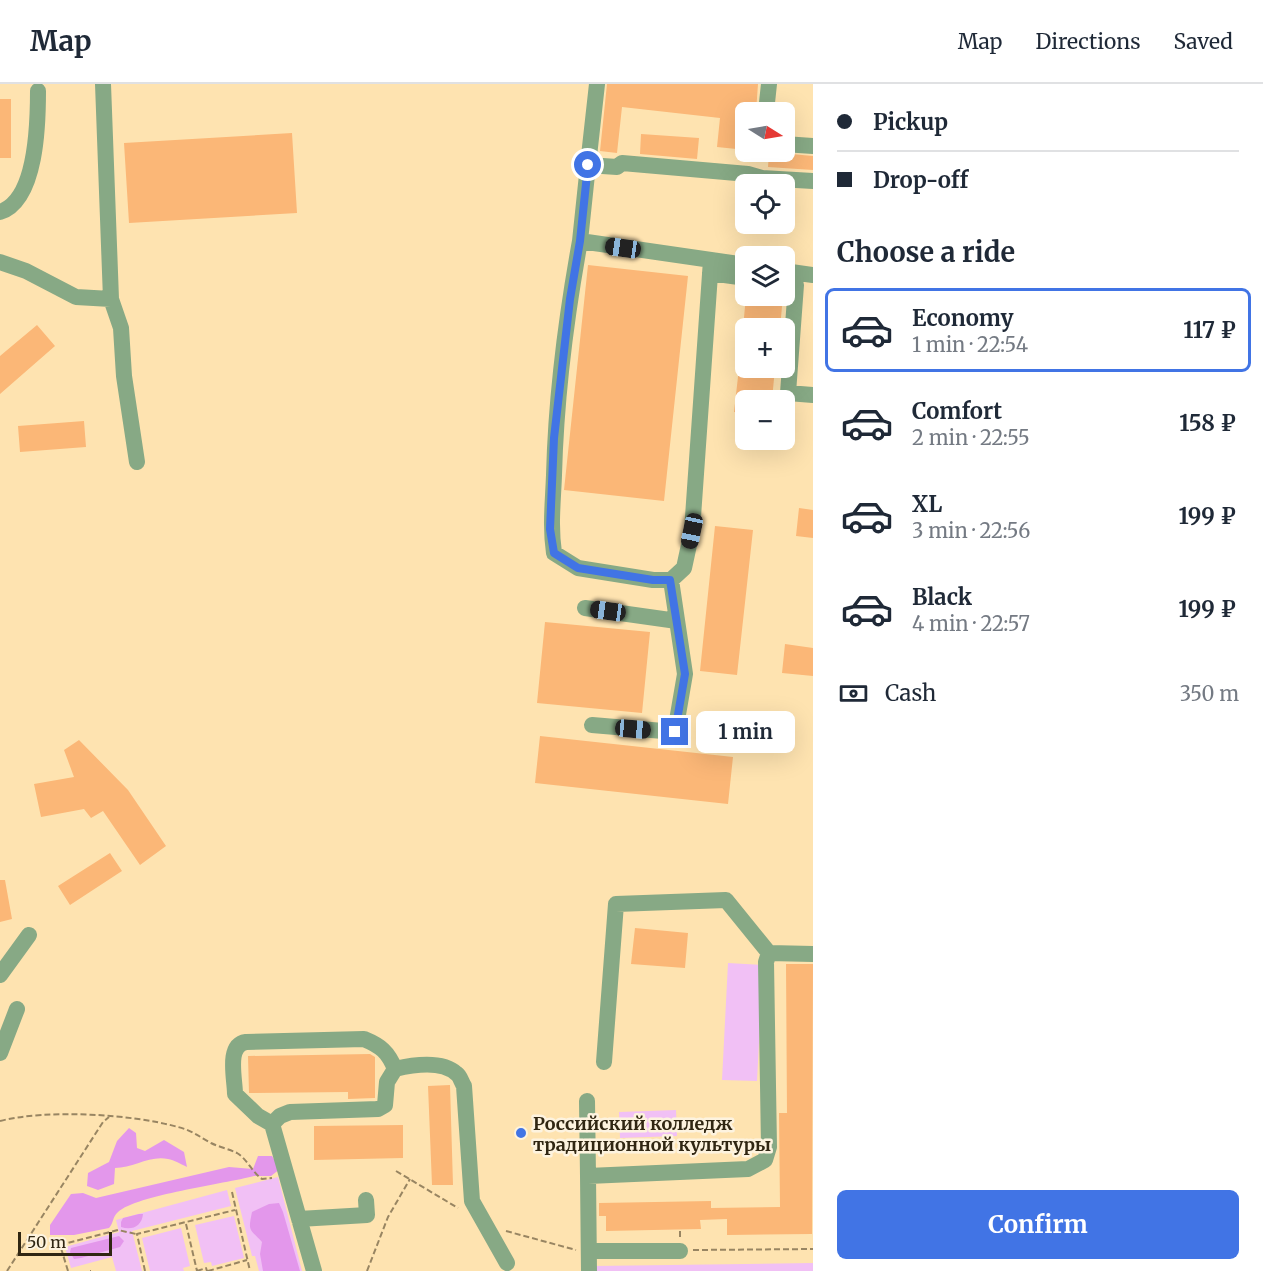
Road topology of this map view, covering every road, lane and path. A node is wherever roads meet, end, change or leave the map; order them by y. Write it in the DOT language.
graph roads {
  1 [pos="103,84"];
  2 [pos="597,84"];
  3 [pos="769,84"];
  4 [pos="38,91"];
  5 [pos="767,102"];
  6 [pos="795,145"];
  7 [pos="813,146"];
  8 [pos="588,165"];
  9 [pos="813,181"];
  10 [pos="0,212"];
  11 [pos="580,241"];
  12 [pos="0,262"];
  13 [pos="735,266"];
  14 [pos="710,267"];
  15 [pos="795,273"];
  16 [pos="735,275"];
  17 [pos="813,275"];
  18 [pos="111,299"];
  19 [pos="794,306"];
  20 [pos="813,395"];
  21 [pos="137,462"];
  22 [pos="670,580"];
  23 [pos="585,608"];
  24 [pos="677,621"];
  25 [pos="592,725"];
  26 [pos="29,936"];
  27 [pos="769,953"];
  28 [pos="813,954"];
  29 [pos="0,975"];
  30 [pos="17,1009"];
  31 [pos="0,1053"];
  32 [pos="604,1062"];
  33 [pos="395,1069"];
  34 [pos="587,1101"];
  35 [pos="110,1117"];
  36 [pos="0,1120"];
  37 [pos="272,1124"];
  38 [pos="588,1176"];
  39 [pos="410,1179"];
  40 [pos="266,1180"];
  41 [pos="232,1192"];
  42 [pos="366,1200"];
  43 [pos="235,1210"];
  44 [pos="299,1219"];
  45 [pos="186,1223"];
  46 [pos="680,1230"];
  47 [pos="137,1234"];
  48 [pos="813,1249"];
  49 [pos="589,1251"];
  50 [pos="680,1251"];
  51 [pos="247,1260"];
  52 [pos="507,1263"];
  53 [pos="7,1271"];
  54 [pos="68,1271"];
  55 [pos="145,1271"];
  56 [pos="196,1271"];
  57 [pos="207,1271"];
  58 [pos="250,1271"];
  59 [pos="314,1271"];
  60 [pos="367,1271"];
  61 [pos="589,1271"];
  1 -- 18 [label="lane"];
  2 -- 8 [label="lane"];
  3 -- 5 [label="lane"];
  4 -- 10 [label="lane"];
  6 -- 7 [label="lane"];
  8 -- 9 [label="lane"];
  8 -- 11 [label="lane"];
  11 -- 14 [label="lane"];
  11 -- 22 [label="lane"];
  12 -- 18 [label="lane"];
  13 -- 14 [label="lane"];
  14 -- 16 [label="lane"];
  14 -- 22 [label="lane"];
  15 -- 17 [label="lane"];
  18 -- 21 [label="lane"];
  19 -- 20 [label="lane"];
  22 -- 24 [label="lane"];
  23 -- 24 [label="lane"];
  24 -- 25 [label="lane"];
  26 -- 29 [label="lane"];
  27 -- 28 [label="lane"];
  27 -- 32 [label="lane"];
  27 -- 38 [label="lane"];
  30 -- 31 [label="lane"];
  33 -- 37 [label="lane"];
  33 -- 37 [label="lane"];
  33 -- 52 [label="lane"];
  34 -- 38 [label="lane"];
  35 -- 36 [label="path"];
  35 -- 40 [label="path"];
  35 -- 53 [label="path"];
  37 -- 44 [label="lane"];
  38 -- 49 [label="lane"];
  39 -- 60 [label="path"];
  41 -- 43 [label="path"];
  42 -- 44 [label="lane"];
  43 -- 45 [label="path"];
  43 -- 51 [label="path"];
  44 -- 59 [label="lane"];
  45 -- 47 [label="path"];
  45 -- 56 [label="path"];
  46 -- 50 [label="path"];
  47 -- 54 [label="path"];
  47 -- 55 [label="path"];
  48 -- 50 [label="path"];
  49 -- 50 [label="lane"];
  49 -- 61 [label="lane"];
  51 -- 57 [label="path"];
  51 -- 58 [label="path"];
  56 -- 57 [label="path"];
}
